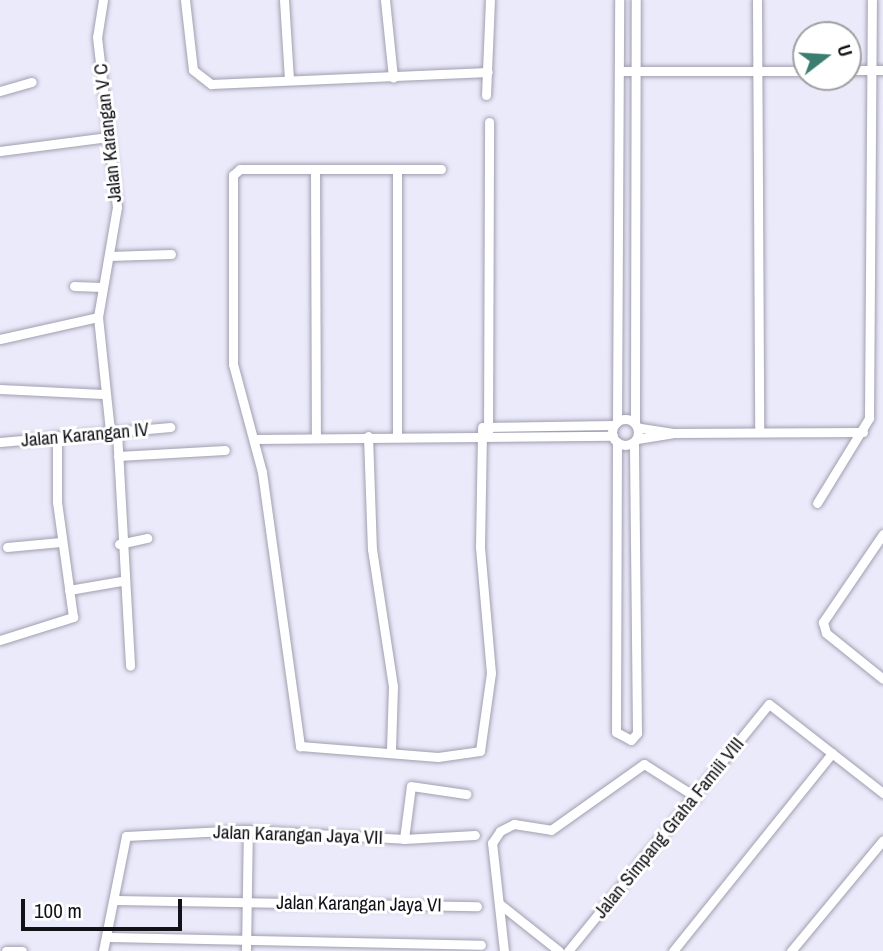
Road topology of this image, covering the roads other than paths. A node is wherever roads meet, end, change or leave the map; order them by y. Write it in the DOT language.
graph roads {
  1 [pos="103,0"];
  2 [pos="185,0"];
  3 [pos="284,0"];
  4 [pos="385,0"];
  5 [pos="490,0"];
  6 [pos="619,0"];
  7 [pos="636,0"];
  8 [pos="757,0"];
  9 [pos="872,0"];
  10 [pos="862,70"];
  11 [pos="872,70"];
  12 [pos="883,70"];
  13 [pos="619,71"];
  14 [pos="636,71"];
  15 [pos="792,71"];
  16 [pos="488,72"];
  17 [pos="757,72"];
  18 [pos="393,78"];
  19 [pos="289,80"];
  20 [pos="32,82"];
  21 [pos="0,91"];
  22 [pos="486,95"];
  23 [pos="489,122"];
  24 [pos="108,137"];
  25 [pos="0,151"];
  26 [pos="441,169"];
  27 [pos="315,170"];
  28 [pos="397,170"];
  29 [pos="171,254"];
  30 [pos="109,256"];
  31 [pos="74,286"];
  32 [pos="102,287"];
  33 [pos="98,317"];
  34 [pos="0,339"];
  35 [pos="0,389"];
  36 [pos="103,394"];
  37 [pos="615,424"];
  38 [pos="636,425"];
  39 [pos="170,427"];
  40 [pos="483,431"];
  41 [pos="759,431"];
  42 [pos="113,432"];
  43 [pos="863,432"];
  44 [pos="673,433"];
  45 [pos="397,435"];
  46 [pos="57,436"];
  47 [pos="368,436"];
  48 [pos="316,437"];
  49 [pos="254,439"];
  50 [pos="615,439"];
  51 [pos="636,440"];
  52 [pos="0,442"];
  53 [pos="225,450"];
  54 [pos="118,456"];
  55 [pos="817,503"];
  56 [pos="883,534"];
  57 [pos="147,538"];
  58 [pos="61,542"];
  59 [pos="119,544"];
  60 [pos="7,547"];
  61 [pos="121,582"];
  62 [pos="69,590"];
  63 [pos="0,640"];
  64 [pos="130,666"];
  65 [pos="883,679"];
  66 [pos="391,751"];
  67 [pos="832,753"];
  68 [pos="883,793"];
  69 [pos="466,794"];
  70 [pos="696,797"];
  71 [pos="248,830"];
  72 [pos="475,835"];
  73 [pos="404,839"];
  74 [pos="883,840"];
  75 [pos="116,900"];
  76 [pos="247,902"];
  77 [pos="501,905"];
  78 [pos="477,906"];
  79 [pos="109,937"];
  80 [pos="246,939"];
  81 [pos="481,946"];
  82 [pos="6,951"];
  83 [pos="22,951"];
  84 [pos="103,951"];
  85 [pos="246,951"];
  86 [pos="504,951"];
  87 [pos="559,951"];
  88 [pos="568,951"];
  89 [pos="673,951"];
  90 [pos="791,951"];
  1 -- 24 [label="street, Jalan Karangan V C"];
  2 -- 19 [label="street"];
  3 -- 19 [label="street"];
  4 -- 18 [label="street"];
  5 -- 16 [label="street"];
  6 -- 13 [label="street"];
  7 -- 14 [label="street"];
  8 -- 17 [label="street"];
  9 -- 11 [label="street"];
  10 -- 11 [label="street"];
  11 -- 12 [label="street"];
  11 -- 43 [label="street"];
  13 -- 14 [label="street"];
  13 -- 37 [label="street"];
  14 -- 17 [label="street"];
  14 -- 38 [label="street"];
  15 -- 17 [label="street"];
  16 -- 18 [label="street"];
  16 -- 22 [label="street"];
  17 -- 41 [label="street"];
  18 -- 19 [label="street"];
  20 -- 21 [label="street"];
  23 -- 40 [label="street"];
  24 -- 25 [label="street"];
  24 -- 30 [label="street, Jalan Karangan V C"];
  26 -- 28 [label="street"];
  27 -- 28 [label="street"];
  27 -- 48 [label="street"];
  27 -- 49 [label="street"];
  28 -- 45 [label="street"];
  29 -- 30 [label="street"];
  30 -- 32 [label="street, Jalan Karangan V C"];
  31 -- 32 [label="street"];
  32 -- 33 [label="street, Jalan Karangan V C"];
  33 -- 34 [label="street"];
  33 -- 36 [label="street, Jalan Karangan V C"];
  35 -- 36 [label="street"];
  36 -- 42 [label="street, Jalan Karangan V C"];
  37 -- 38 [label="street"];
  37 -- 40 [label="street"];
  37 -- 50 [label="street"];
  38 -- 44 [label="street"];
  38 -- 51 [label="street"];
  39 -- 42 [label="street, Jalan Karangan IV"];
  40 -- 45 [label="street"];
  40 -- 50 [label="street"];
  40 -- 66 [label="street"];
  41 -- 43 [label="street"];
  41 -- 44 [label="street"];
  42 -- 46 [label="street, Jalan Karangan IV"];
  42 -- 54 [label="street, Jalan Karangan V C"];
  43 -- 55 [label="street"];
  44 -- 51 [label="street"];
  45 -- 47 [label="street"];
  46 -- 52 [label="street, Jalan Karangan IV"];
  46 -- 58 [label="street"];
  47 -- 48 [label="street"];
  47 -- 66 [label="street"];
  48 -- 49 [label="street"];
  49 -- 66 [label="street"];
  50 -- 51 [label="street"];
  50 -- 51 [label="street"];
  53 -- 54 [label="street"];
  54 -- 59 [label="street, Jalan Karangan V C"];
  56 -- 65 [label="street"];
  57 -- 59 [label="street"];
  58 -- 60 [label="street"];
  58 -- 62 [label="street"];
  59 -- 61 [label="street, Jalan Karangan V C"];
  61 -- 62 [label="street"];
  61 -- 64 [label="street, Jalan Karangan V C"];
  62 -- 63 [label="street"];
  67 -- 68 [label="street"];
  67 -- 70 [label="street, Jalan Simpang Graha Famili VIII"];
  67 -- 89 [label="street"];
  69 -- 73 [label="street, Jalan Karangan Jaya VII"];
  70 -- 77 [label="street"];
  70 -- 88 [label="street, Jalan Simpang Graha Famili VIII"];
  71 -- 73 [label="street, Jalan Karangan Jaya VII"];
  71 -- 75 [label="street, Jalan Karangan Jaya VII"];
  71 -- 76 [label="street"];
  72 -- 73 [label="street, Jalan Karangan Jaya VII"];
  74 -- 90 [label="street"];
  75 -- 76 [label="street, Jalan Karangan Jaya VI"];
  75 -- 79 [label="street"];
  76 -- 78 [label="street, Jalan Karangan Jaya VI"];
  76 -- 80 [label="street"];
  77 -- 86 [label="street"];
  77 -- 87 [label="street"];
  79 -- 80 [label="street"];
  79 -- 84 [label="street"];
  80 -- 81 [label="street"];
  80 -- 85 [label="street"];
  82 -- 83 [label="street"];
}
